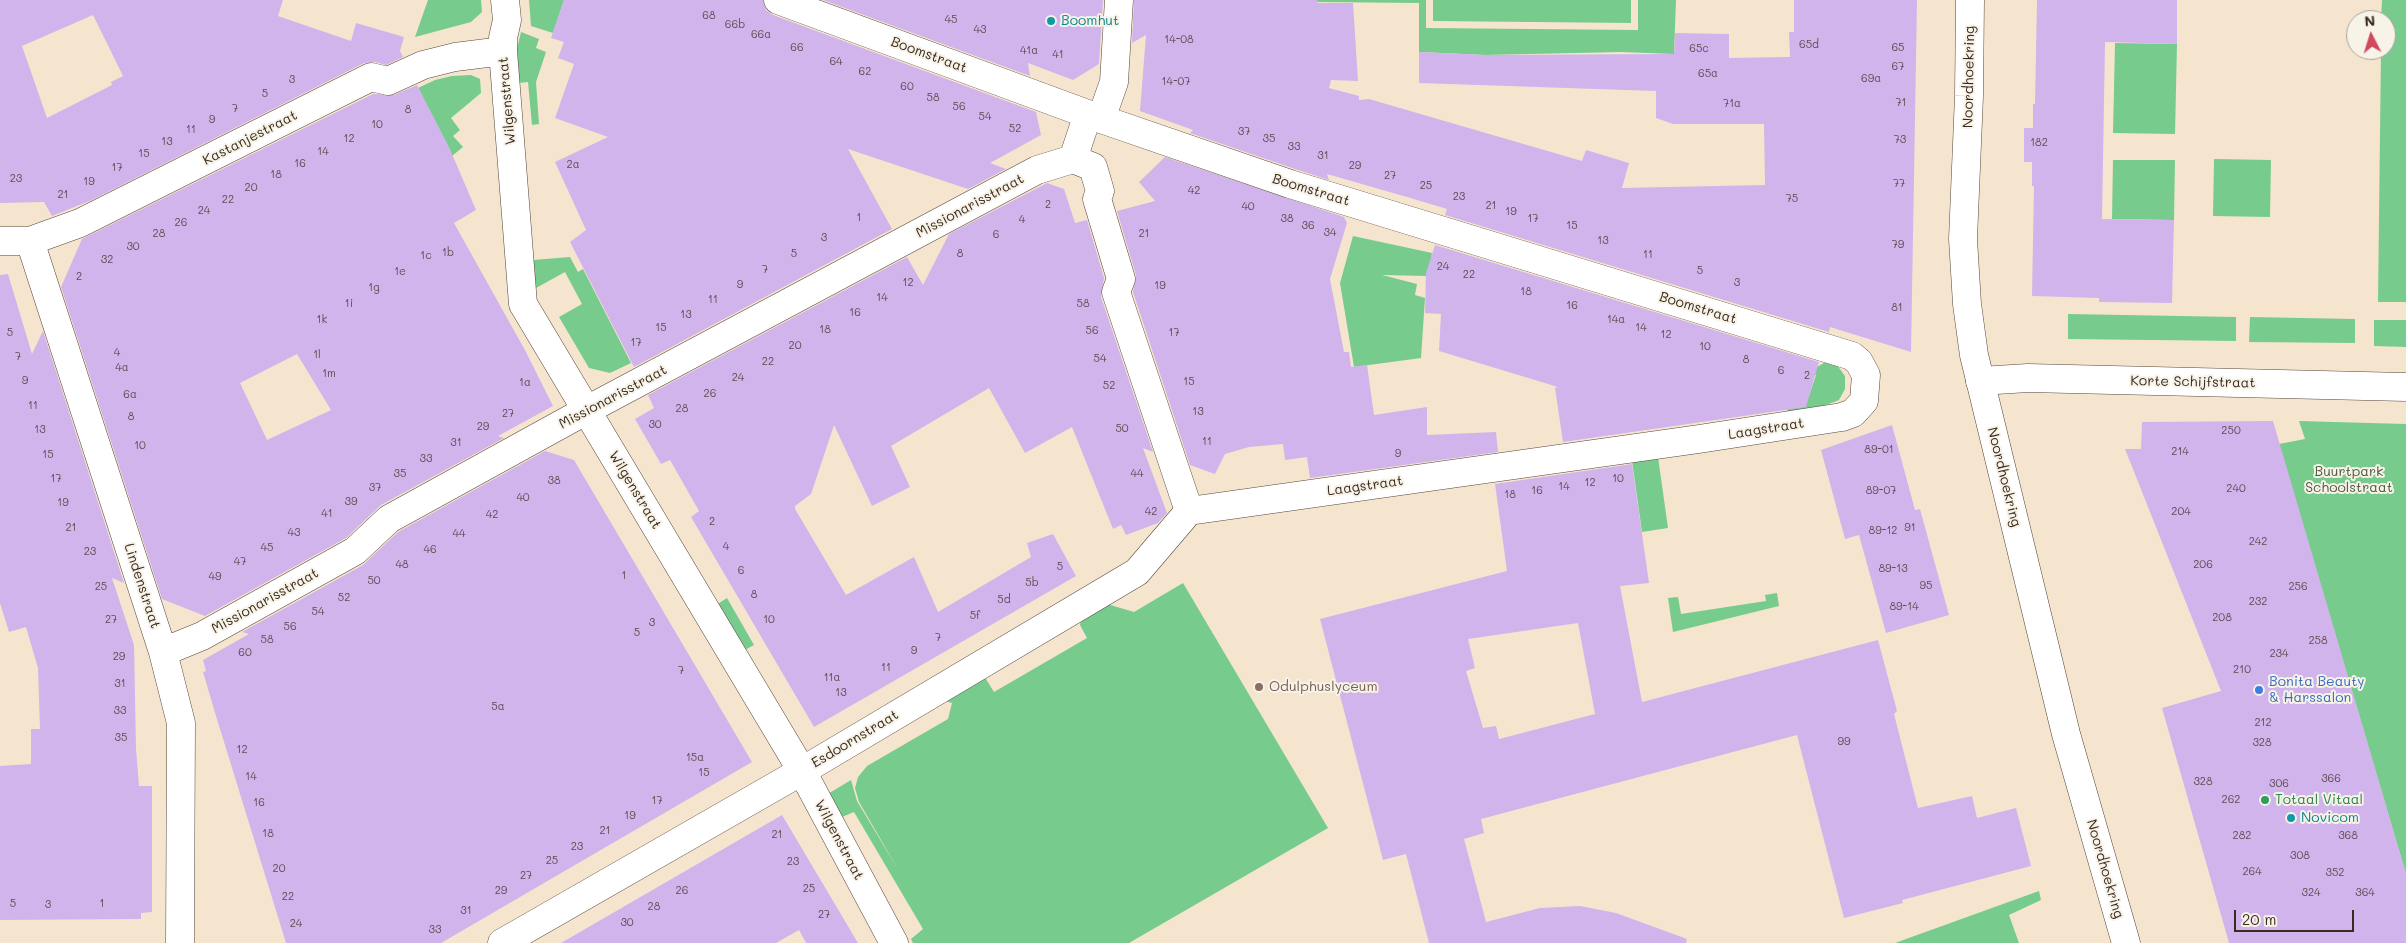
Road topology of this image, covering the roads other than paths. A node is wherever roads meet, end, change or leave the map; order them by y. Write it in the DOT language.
graph roads {
  1 [pos="505,0"];
  2 [pos="778,0"];
  3 [pos="1119,0"];
  4 [pos="1970,0"];
  5 [pos="503,50"];
  6 [pos="1095,117"];
  7 [pos="1073,159"];
  8 [pos="0,241"];
  9 [pos="30,241"];
  10 [pos="1852,356"];
  11 [pos="1980,381"];
  12 [pos="2406,387"];
  13 [pos="587,410"];
  14 [pos="1189,511"];
  15 [pos="163,652"];
  16 [pos="802,771"];
  17 [pos="180,943"];
  18 [pos="502,943"];
  19 [pos="894,943"];
  20 [pos="2126,943"];
  1 -- 5 [label="street, Wilgenstraat"];
  2 -- 6 [label="street, Boomstraat"];
  3 -- 6 [label="street"];
  4 -- 11 [label="street, Noordhoekring"];
  5 -- 9 [label="street, Kastanjestraat"];
  5 -- 13 [label="street, Wilgenstraat"];
  6 -- 7 [label="street"];
  6 -- 10 [label="street, Boomstraat"];
  7 -- 13 [label="street, Missionarisstraat"];
  7 -- 14 [label="street"];
  8 -- 9 [label="street, Kastanjestraat"];
  9 -- 15 [label="street, Lindenstraat"];
  10 -- 14 [label="street, Laagstraat"];
  11 -- 12 [label="street, Korte Schijfstraat"];
  11 -- 20 [label="street, Noordhoekring"];
  13 -- 15 [label="street, Missionarisstraat"];
  13 -- 16 [label="street, Wilgenstraat"];
  14 -- 16 [label="street, Esdoornstraat"];
  15 -- 17 [label="street, Lindenstraat"];
  16 -- 18 [label="street, Esdoornstraat"];
  16 -- 19 [label="street, Wilgenstraat"];
}
